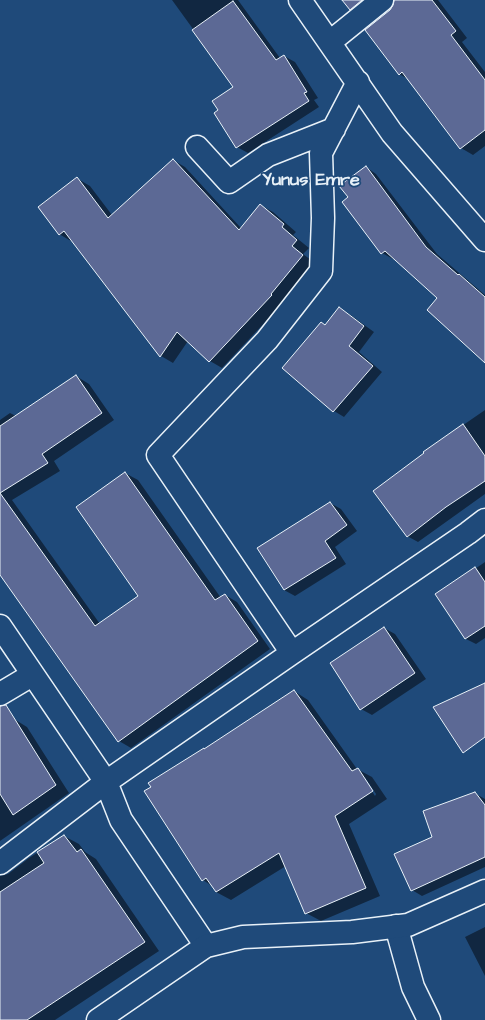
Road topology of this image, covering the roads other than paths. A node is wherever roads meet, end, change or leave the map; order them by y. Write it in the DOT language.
graph roads {
  1 [pos="300,0"];
  2 [pos="382,0"];
  3 [pos="330,42"];
  4 [pos="358,82"];
  5 [pos="334,129"];
  6 [pos="197,147"];
  7 [pos="485,240"];
  8 [pos="485,520"];
  9 [pos="0,626"];
  10 [pos="292,653"];
  11 [pos="32,674"];
  12 [pos="0,694"];
  13 [pos="106,782"];
  14 [pos="0,863"];
  15 [pos="485,891"];
  16 [pos="396,926"];
  17 [pos="206,946"];
  18 [pos="98,1020"];
  19 [pos="429,1020"];
  1 -- 3 [label="street"];
  2 -- 3 [label="street"];
  3 -- 4 [label="street"];
  4 -- 5 [label="street"];
  4 -- 7 [label="street"];
  5 -- 6 [label="street"];
  5 -- 10 [label="street"];
  8 -- 10 [label="street"];
  9 -- 11 [label="street"];
  10 -- 13 [label="street"];
  11 -- 12 [label="street"];
  11 -- 13 [label="street"];
  13 -- 14 [label="street"];
  13 -- 17 [label="street"];
  15 -- 16 [label="street"];
  16 -- 17 [label="street"];
  16 -- 19 [label="street"];
  17 -- 18 [label="street"];
}
